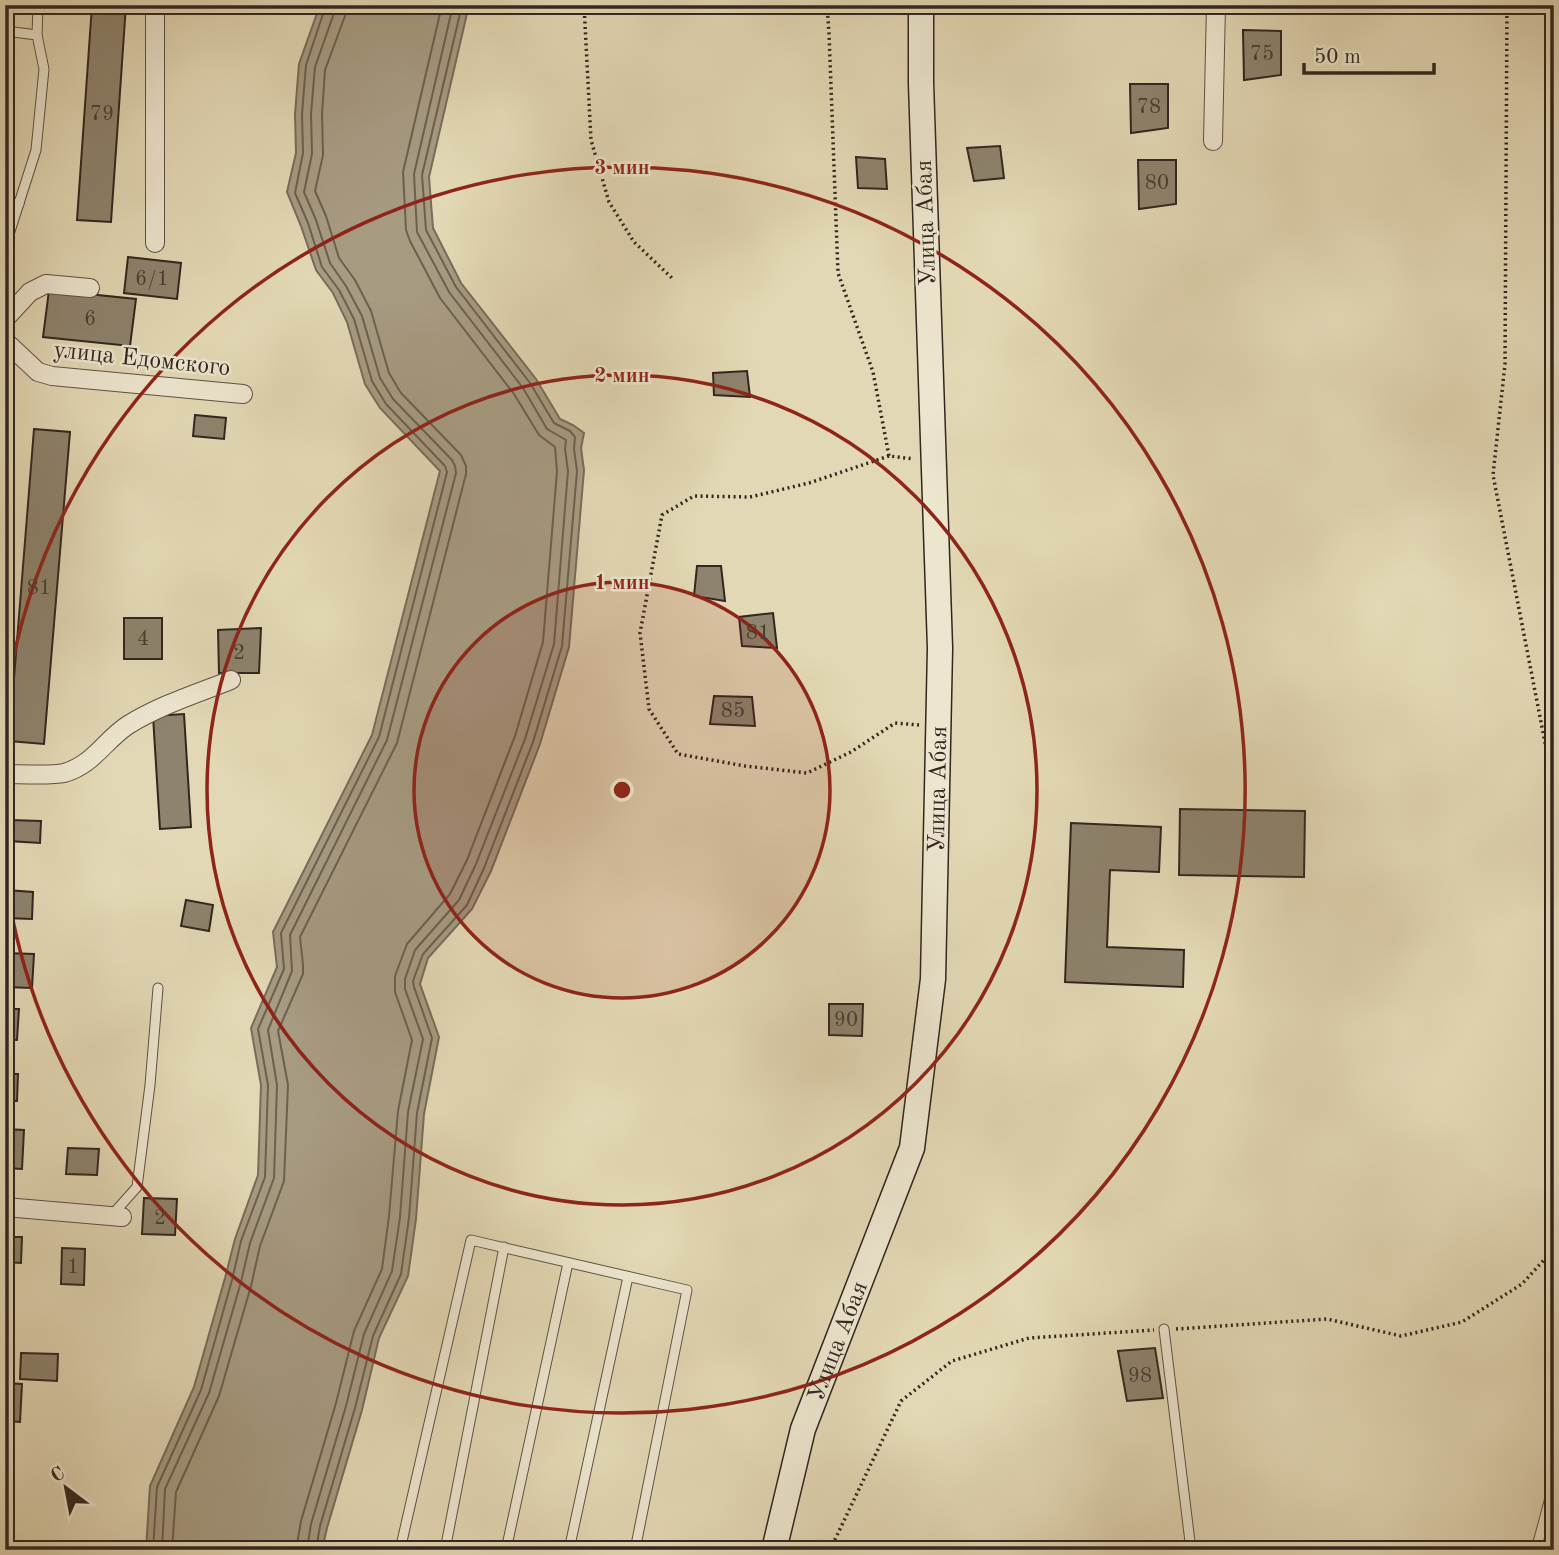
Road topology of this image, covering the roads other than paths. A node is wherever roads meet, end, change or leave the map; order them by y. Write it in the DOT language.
graph roads {
  1 [pos="38,5"];
  2 [pos="155,5"];
  3 [pos="921,5"];
  4 [pos="1216,5"];
  5 [pos="5,31"];
  6 [pos="37,35"];
  7 [pos="1213,141"];
  8 [pos="5,202"];
  9 [pos="19,204"];
  10 [pos="155,243"];
  11 [pos="5,247"];
  12 [pos="90,288"];
  13 [pos="5,319"];
  14 [pos="5,341"];
  15 [pos="243,394"];
  16 [pos="231,680"];
  17 [pos="5,774"];
  18 [pos="158,988"];
  19 [pos="5,1207"];
  20 [pos="116,1217"];
  21 [pos="504,1247"];
  22 [pos="568,1263"];
  23 [pos="628,1277"];
  24 [pos="1164,1329"];
  25 [pos="1554,1483"];
  26 [pos="400,1550"];
  27 [pos="445,1550"];
  28 [pos="506,1550"];
  29 [pos="569,1550"];
  30 [pos="635,1550"];
  31 [pos="774,1550"];
  32 [pos="1191,1550"];
  33 [pos="1536,1550"];
  1 -- 6 [label="lane"];
  2 -- 10 [label="street"];
  3 -- 31 [label="street, Улица Абая"];
  4 -- 7 [label="street"];
  5 -- 6 [label="lane"];
  6 -- 9 [label="lane"];
  8 -- 9 [label="lane"];
  9 -- 11 [label="lane"];
  12 -- 13 [label="street"];
  14 -- 15 [label="street, улица Едомского"];
  16 -- 17 [label="street"];
  18 -- 20 [label="lane"];
  19 -- 20 [label="street"];
  21 -- 22 [label="lane"];
  21 -- 26 [label="lane"];
  21 -- 27 [label="lane"];
  22 -- 23 [label="lane"];
  22 -- 28 [label="lane"];
  23 -- 29 [label="lane"];
  23 -- 30 [label="lane"];
  24 -- 32 [label="lane"];
  25 -- 33 [label="lane"];
}
